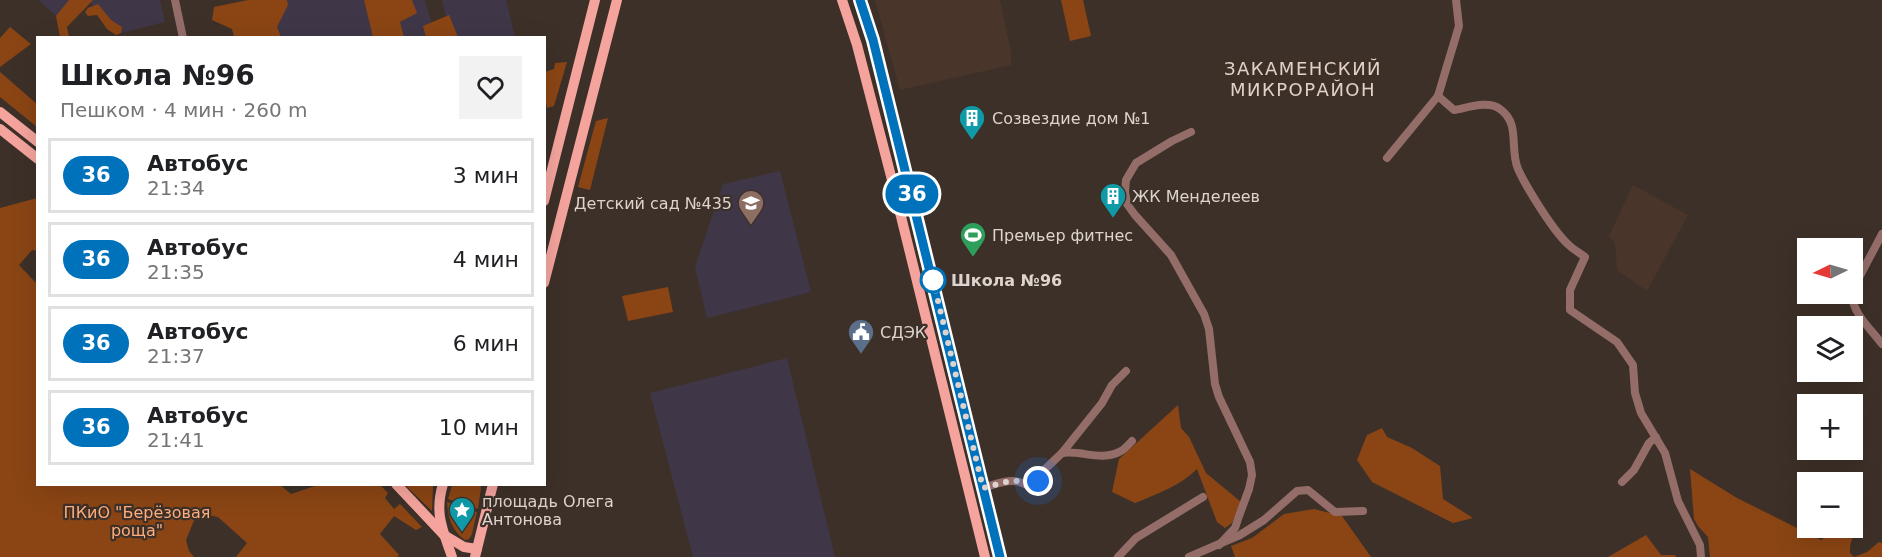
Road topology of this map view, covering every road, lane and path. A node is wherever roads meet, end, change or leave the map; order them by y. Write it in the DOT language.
graph roads {
  1 [pos="175,0"];
  2 [pos="596,0"];
  3 [pos="617,0"];
  4 [pos="842,0"];
  5 [pos="860,0"];
  6 [pos="1456,0"];
  7 [pos="183,36"];
  8 [pos="1438,96"];
  9 [pos="0,112"];
  10 [pos="0,129"];
  11 [pos="1191,132"];
  12 [pos="36,140"];
  13 [pos="36,157"];
  14 [pos="1387,158"];
  15 [pos="546,193"];
  16 [pos="921,229"];
  17 [pos="905,234"];
  18 [pos="1882,234"];
  19 [pos="1863,271"];
  20 [pos="546,276"];
  21 [pos="938,299"];
  22 [pos="922,303"];
  23 [pos="1853,304"];
  24 [pos="1882,344"];
  25 [pos="1126,370"];
  26 [pos="1656,437"];
  27 [pos="1132,441"];
  28 [pos="1062,453"];
  29 [pos="1622,482"];
  30 [pos="398,486"];
  31 [pos="442,486"];
  32 [pos="492,486"];
  33 [pos="983,488"];
  34 [pos="1203,497"];
  35 [pos="1363,511"];
  36 [pos="444,534"];
  37 [pos="1219,545"];
  38 [pos="479,554"];
  39 [pos="452,557"];
  40 [pos="984,557"];
  41 [pos="1000,557"];
  42 [pos="1118,557"];
  43 [pos="1189,557"];
  44 [pos="1701,557"];
  1 -- 7 [label="street"];
  2 -- 15 [label="main road"];
  3 -- 20 [label="main road"];
  4 -- 17 [label="main road"];
  5 -- 16 [label="main road"];
  6 -- 8 [label="street"];
  8 -- 14 [label="street"];
  8 -- 26 [label="street"];
  9 -- 12 [label="main road"];
  10 -- 13 [label="main road"];
  11 -- 37 [label="street"];
  16 -- 17 [label="main road"];
  16 -- 21 [label="main road"];
  17 -- 22 [label="main road"];
  18 -- 19 [label="street"];
  21 -- 22 [label="main road"];
  21 -- 33 [label="main road"];
  22 -- 40 [label="main road"];
  23 -- 24 [label="street"];
  25 -- 28 [label="street"];
  26 -- 29 [label="street"];
  26 -- 44 [label="street"];
  27 -- 28 [label="street"];
  28 -- 33 [label="street"];
  30 -- 36 [label="main road"];
  31 -- 36 [label="main road"];
  32 -- 38 [label="main road"];
  33 -- 41 [label="main road"];
  34 -- 42 [label="street"];
  35 -- 37 [label="street"];
  36 -- 38 [label="main road"];
  36 -- 39 [label="main road"];
  37 -- 43 [label="street"];
}
